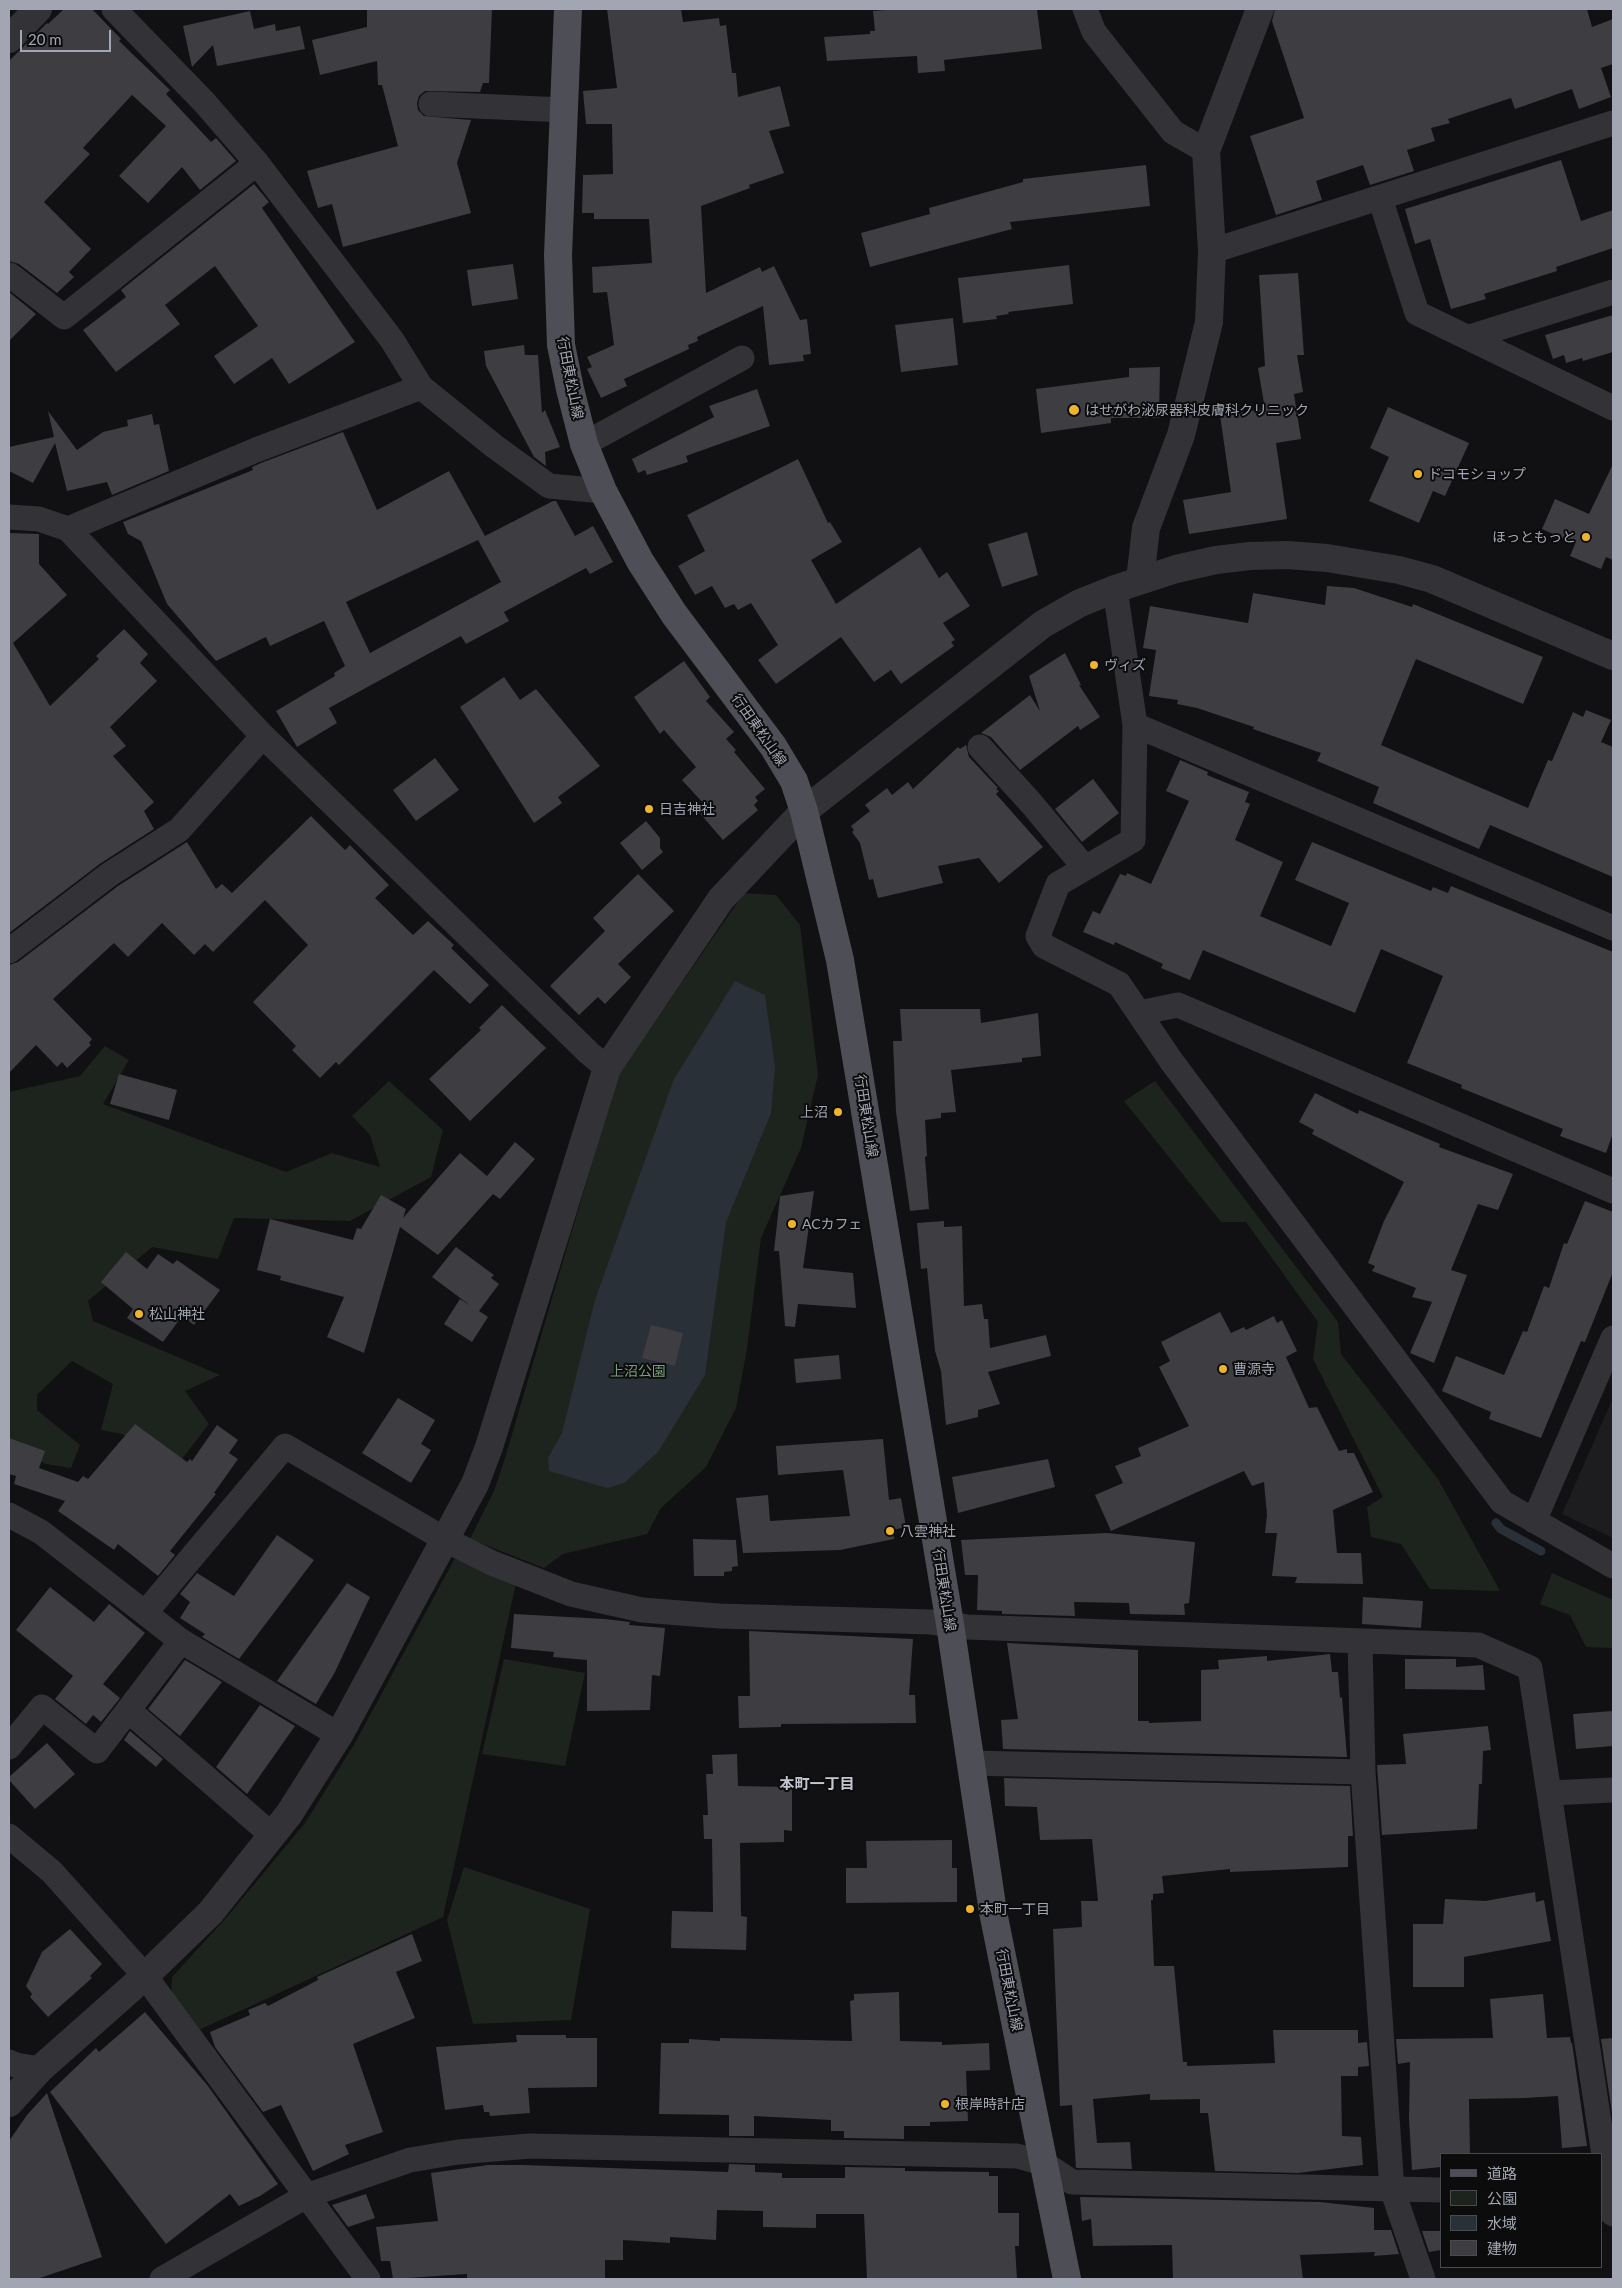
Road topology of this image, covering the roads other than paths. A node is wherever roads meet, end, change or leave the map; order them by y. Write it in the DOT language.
graph roads {
  1 [pos="38,9"];
  2 [pos="114,9"];
  3 [pos="568,9"];
  4 [pos="1085,9"];
  5 [pos="1260,9"];
  6 [pos="9,39"];
  7 [pos="431,104"];
  8 [pos="564,110"];
  9 [pos="1613,123"];
  10 [pos="1206,151"];
  11 [pos="257,163"];
  12 [pos="1380,198"];
  13 [pos="1212,251"];
  14 [pos="10,275"];
  15 [pos="1613,292"];
  16 [pos="1470,337"];
  17 [pos="742,358"];
  18 [pos="421,387"];
  19 [pos="1613,408"];
  20 [pos="584,444"];
  21 [pos="603,491"];
  22 [pos="9,517"];
  23 [pos="68,529"];
  24 [pos="1128,585"];
  25 [pos="1613,656"];
  26 [pos="1135,725"];
  27 [pos="263,736"];
  28 [pos="980,747"];
  29 [pos="804,811"];
  30 [pos="1085,868"];
  31 [pos="1613,928"];
  32 [pos="9,951"];
  33 [pos="1139,1013"];
  34 [pos="606,1068"];
  35 [pos="1613,1191"];
  36 [pos="1613,1338"];
  37 [pos="9,1515"];
  38 [pos="1534,1521"];
  39 [pos="446,1540"];
  40 [pos="1613,1566"];
  41 [pos="146,1614"];
  42 [pos="950,1624"];
  43 [pos="181,1641"];
  44 [pos="1360,1641"];
  45 [pos="128,1710"];
  46 [pos="339,1735"];
  47 [pos="9,1745"];
  48 [pos="970,1763"];
  49 [pos="1363,1772"];
  50 [pos="1613,1790"];
  51 [pos="1550,1793"];
  52 [pos="9,1836"];
  53 [pos="273,1836"];
  54 [pos="145,1976"];
  55 [pos="9,2062"];
  56 [pos="40,2069"];
  57 [pos="9,2103"];
  58 [pos="1601,2153"];
  59 [pos="1602,2157"];
  60 [pos="1043,2163"];
  61 [pos="1392,2189"];
  62 [pos="1440,2190"];
  63 [pos="306,2196"];
  64 [pos="1608,2199"];
  65 [pos="162,2279"];
  66 [pos="368,2279"];
  67 [pos="1067,2279"];
  68 [pos="1423,2279"];
  1 -- 6 [label="street"];
  2 -- 11 [label="street"];
  3 -- 8 [label="main road, 行田東松山線"];
  4 -- 10 [label="street"];
  5 -- 10 [label="street"];
  7 -- 8 [label="street"];
  8 -- 20 [label="main road, 行田東松山線"];
  9 -- 12 [label="street"];
  10 -- 13 [label="street"];
  11 -- 14 [label="street"];
  11 -- 18 [label="street"];
  12 -- 13 [label="street"];
  12 -- 16 [label="street"];
  13 -- 24 [label="street"];
  15 -- 16 [label="street"];
  16 -- 19 [label="street"];
  17 -- 20 [label="street"];
  18 -- 21 [label="street"];
  18 -- 23 [label="street"];
  20 -- 21 [label="main road, 行田東松山線"];
  21 -- 29 [label="main road, 行田東松山線"];
  22 -- 23 [label="street"];
  23 -- 27 [label="street"];
  24 -- 25 [label="street"];
  24 -- 26 [label="street"];
  24 -- 29 [label="street"];
  26 -- 30 [label="street"];
  26 -- 31 [label="street"];
  27 -- 32 [label="street"];
  27 -- 34 [label="street"];
  28 -- 30 [label="street"];
  29 -- 34 [label="street"];
  29 -- 42 [label="main road, 行田東松山線"];
  30 -- 33 [label="street"];
  33 -- 35 [label="street"];
  33 -- 38 [label="street"];
  34 -- 39 [label="street"];
  36 -- 38 [label="street"];
  37 -- 41 [label="street"];
  38 -- 40 [label="street"];
  39 -- 41 [label="street"];
  39 -- 42 [label="street"];
  39 -- 46 [label="street"];
  41 -- 43 [label="street"];
  42 -- 44 [label="street"];
  42 -- 48 [label="main road, 行田東松山線"];
  43 -- 45 [label="street"];
  43 -- 46 [label="street"];
  44 -- 49 [label="street"];
  44 -- 51 [label="street"];
  45 -- 47 [label="street"];
  45 -- 53 [label="street"];
  46 -- 53 [label="street"];
  48 -- 49 [label="street"];
  48 -- 60 [label="main road, 行田東松山線"];
  49 -- 61 [label="street"];
  50 -- 51 [label="street"];
  51 -- 58 [label="street"];
  52 -- 54 [label="street"];
  53 -- 54 [label="street"];
  54 -- 56 [label="street"];
  54 -- 63 [label="street"];
  55 -- 56 [label="street"];
  56 -- 57 [label="street"];
  59 -- 64 [label="street"];
  60 -- 61 [label="street"];
  60 -- 63 [label="street"];
  60 -- 67 [label="main road, 行田東松山線"];
  61 -- 62 [label="street"];
  61 -- 68 [label="street"];
  63 -- 65 [label="street"];
  63 -- 66 [label="street"];
}
